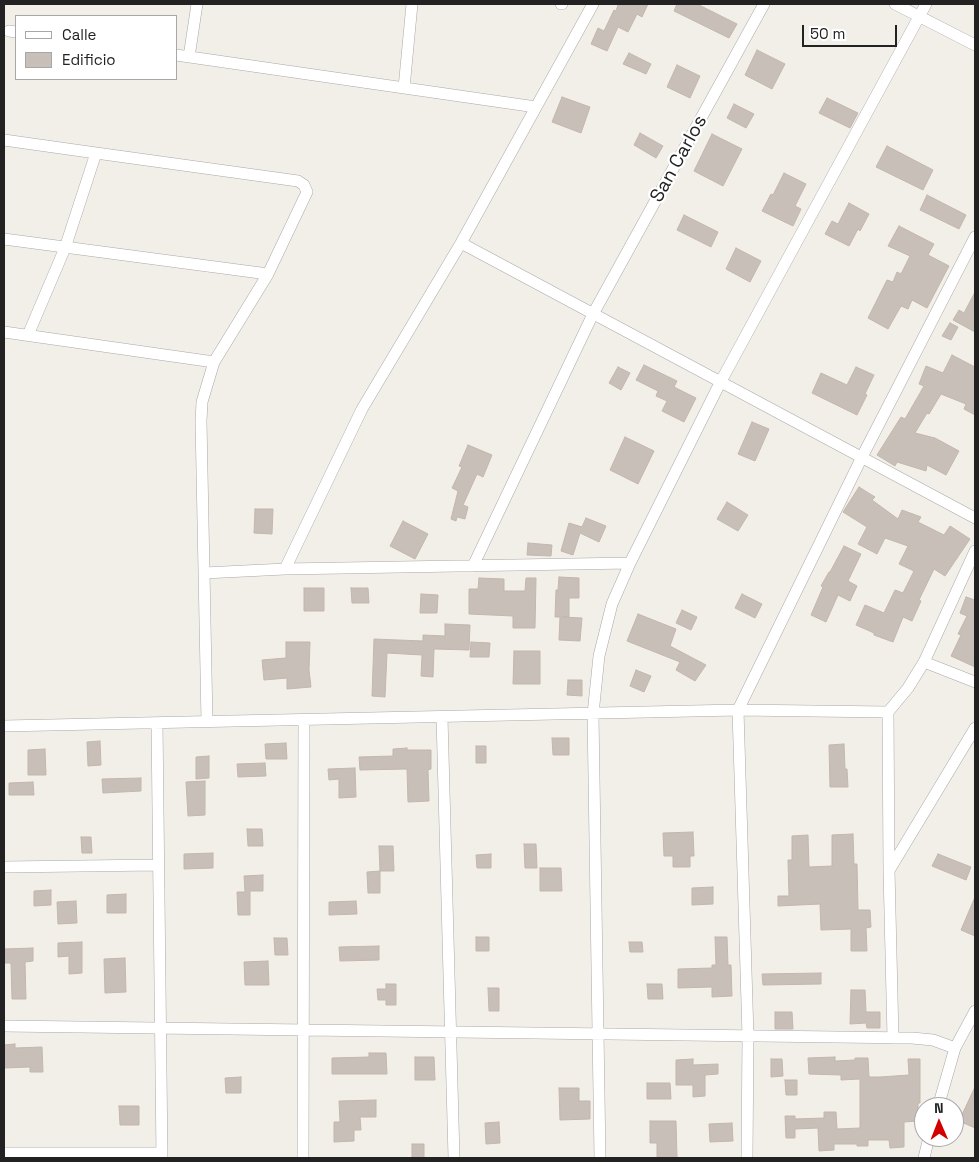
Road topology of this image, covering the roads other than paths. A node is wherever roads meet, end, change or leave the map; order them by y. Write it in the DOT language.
graph roads {
  1 [pos="196,4"];
  2 [pos="412,4"];
  3 [pos="593,4"];
  4 [pos="764,4"];
  5 [pos="895,4"];
  6 [pos="926,4"];
  7 [pos="920,16"];
  8 [pos="975,45"];
  9 [pos="178,55"];
  10 [pos="189,57"];
  11 [pos="404,88"];
  12 [pos="536,107"];
  13 [pos="4,140"];
  14 [pos="96,153"];
  15 [pos="975,237"];
  16 [pos="4,239"];
  17 [pos="461,243"];
  18 [pos="66,248"];
  19 [pos="268,274"];
  20 [pos="593,314"];
  21 [pos="4,332"];
  22 [pos="28,335"];
  23 [pos="214,362"];
  24 [pos="720,383"];
  25 [pos="862,457"];
  26 [pos="975,518"];
  27 [pos="975,551"];
  28 [pos="630,563"];
  29 [pos="473,566"];
  30 [pos="285,569"];
  31 [pos="204,573"];
  32 [pos="924,662"];
  33 [pos="975,682"];
  34 [pos="738,710"];
  35 [pos="888,712"];
  36 [pos="593,714"];
  37 [pos="442,717"];
  38 [pos="304,720"];
  39 [pos="207,722"];
  40 [pos="157,723"];
  41 [pos="4,726"];
  42 [pos="975,728"];
  43 [pos="158,865"];
  44 [pos="4,868"];
  45 [pos="889,870"];
  46 [pos="975,1011"];
  47 [pos="4,1026"];
  48 [pos="160,1028"];
  49 [pos="303,1030"];
  50 [pos="450,1032"];
  51 [pos="598,1034"];
  52 [pos="748,1036"];
  53 [pos="893,1038"];
  54 [pos="955,1048"];
  55 [pos="941,1097"];
  56 [pos="4,1153"];
  57 [pos="162,1156"];
  58 [pos="303,1158"];
  59 [pos="454,1158"];
  60 [pos="600,1158"];
  61 [pos="747,1158"];
  1 -- 10 [label="street"];
  2 -- 11 [label="street"];
  3 -- 12 [label="street"];
  4 -- 20 [label="street, San Carlos"];
  5 -- 7 [label="street"];
  6 -- 7 [label="street"];
  7 -- 8 [label="street"];
  7 -- 24 [label="street"];
  9 -- 10 [label="street"];
  10 -- 11 [label="street"];
  11 -- 12 [label="street"];
  12 -- 17 [label="street"];
  13 -- 14 [label="street"];
  14 -- 18 [label="street"];
  14 -- 19 [label="street"];
  15 -- 25 [label="street"];
  16 -- 18 [label="street"];
  17 -- 20 [label="street"];
  17 -- 30 [label="street"];
  18 -- 19 [label="street"];
  18 -- 22 [label="street"];
  19 -- 23 [label="street"];
  20 -- 24 [label="street"];
  20 -- 29 [label="street, San Carlos"];
  21 -- 22 [label="street"];
  22 -- 23 [label="street"];
  23 -- 31 [label="street"];
  24 -- 25 [label="street"];
  24 -- 28 [label="street"];
  25 -- 26 [label="street"];
  25 -- 34 [label="street"];
  27 -- 32 [label="street"];
  28 -- 29 [label="street"];
  28 -- 36 [label="street"];
  29 -- 30 [label="street"];
  30 -- 31 [label="street"];
  31 -- 39 [label="street"];
  32 -- 33 [label="street"];
  32 -- 35 [label="street"];
  34 -- 35 [label="street"];
  34 -- 36 [label="street"];
  34 -- 52 [label="street"];
  35 -- 45 [label="street"];
  36 -- 37 [label="street"];
  36 -- 51 [label="street"];
  37 -- 38 [label="street"];
  37 -- 50 [label="street"];
  38 -- 39 [label="street"];
  38 -- 49 [label="street"];
  39 -- 40 [label="street"];
  40 -- 41 [label="street"];
  40 -- 43 [label="street"];
  42 -- 45 [label="street"];
  43 -- 44 [label="street"];
  43 -- 48 [label="street"];
  45 -- 53 [label="street"];
  46 -- 54 [label="street"];
  47 -- 48 [label="street"];
  48 -- 49 [label="street"];
  48 -- 57 [label="street"];
  49 -- 50 [label="street"];
  49 -- 58 [label="street"];
  50 -- 51 [label="street"];
  50 -- 59 [label="street"];
  51 -- 52 [label="street"];
  51 -- 60 [label="street"];
  52 -- 53 [label="street"];
  52 -- 61 [label="street"];
  53 -- 54 [label="street"];
  54 -- 55 [label="street"];
  56 -- 57 [label="street"];
}
